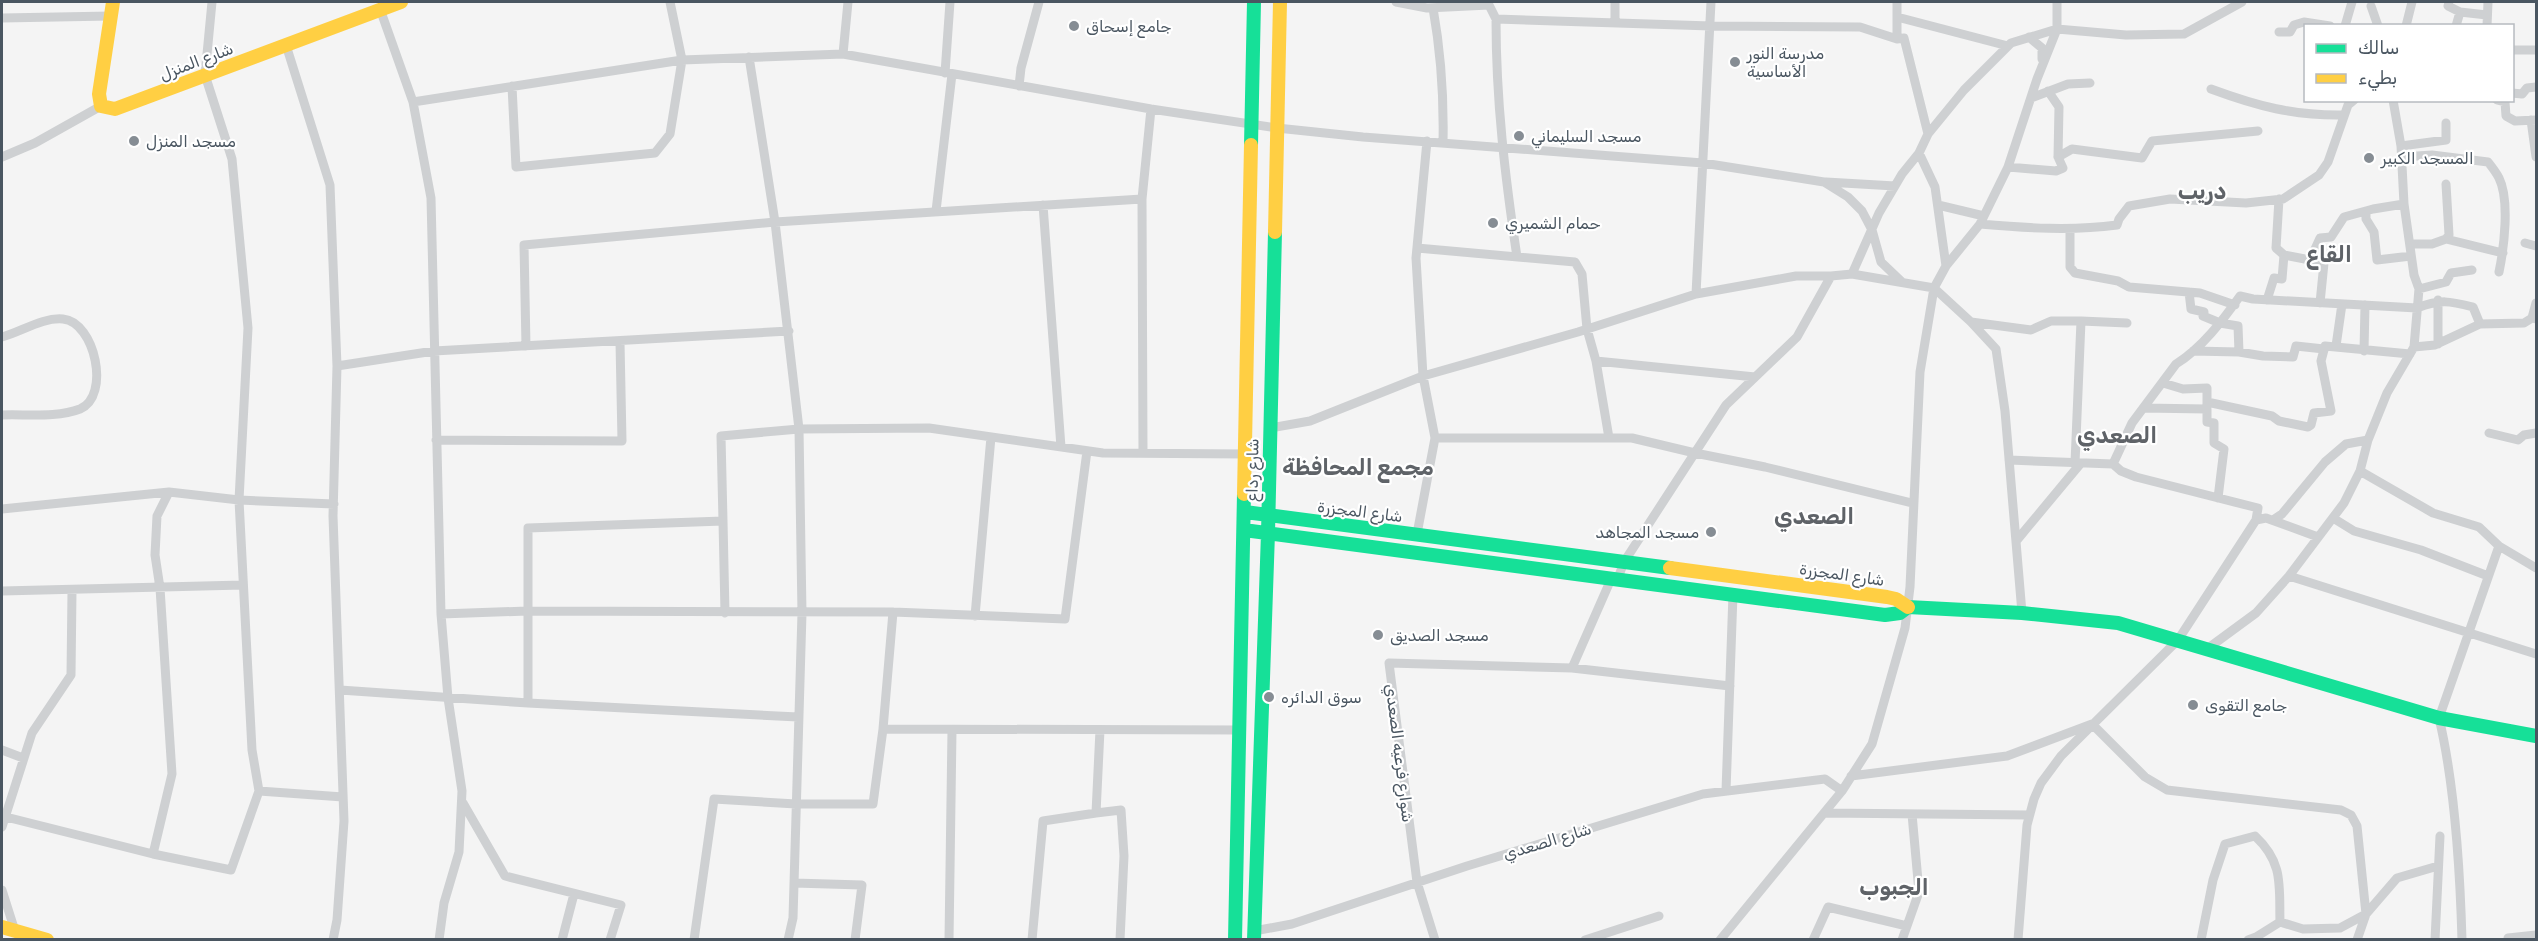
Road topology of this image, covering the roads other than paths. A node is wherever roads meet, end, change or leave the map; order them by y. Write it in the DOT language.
graph roads {
  1 [pos="113,2"];
  2 [pos="212,2"];
  3 [pos="401,2"];
  4 [pos="672,2"];
  5 [pos="848,2"];
  6 [pos="950,2"];
  7 [pos="1039,2"];
  8 [pos="1254,2"];
  9 [pos="1280,2"];
  10 [pos="1396,2"];
  11 [pos="1615,2"];
  12 [pos="1711,2"];
  13 [pos="1897,2"];
  14 [pos="2057,2"];
  15 [pos="2242,2"];
  16 [pos="2352,2"];
  17 [pos="2412,2"];
  18 [pos="2449,2"];
  19 [pos="2488,2"];
  20 [pos="1488,3"];
  21 [pos="2371,6"];
  22 [pos="1433,8"];
  23 [pos="380,9"];
  24 [pos="2460,12"];
  25 [pos="2487,15"];
  26 [pos="111,16"];
  27 [pos="1897,17"];
  28 [pos="2,18"];
  29 [pos="1496,19"];
  30 [pos="1614,22"];
  31 [pos="2317,24"];
  32 [pos="2346,24"];
  33 [pos="2377,24"];
  34 [pos="2406,24"];
  35 [pos="2457,24"];
  36 [pos="2487,24"];
  37 [pos="1711,26"];
  38 [pos="2057,29"];
  39 [pos="2279,32"];
  40 [pos="2030,37"];
  41 [pos="1897,39"];
  42 [pos="286,45"];
  43 [pos="2008,46"];
  44 [pos="2514,50"];
  45 [pos="2536,50"];
  46 [pos="843,54"];
  47 [pos="749,57"];
  48 [pos="682,60"];
  49 [pos="2042,66"];
  50 [pos="949,74"];
  51 [pos="205,75"];
  52 [pos="2090,83"];
  53 [pos="512,86"];
  54 [pos="1019,86"];
  55 [pos="2536,87"];
  56 [pos="2211,89"];
  57 [pos="2048,91"];
  58 [pos="2514,93"];
  59 [pos="2031,98"];
  60 [pos="413,102"];
  61 [pos="2352,102"];
  62 [pos="2392,102"];
  63 [pos="2505,102"];
  64 [pos="101,106"];
  65 [pos="1151,109"];
  66 [pos="2344,115"];
  67 [pos="2534,120"];
  68 [pos="2446,123"];
  69 [pos="1252,124"];
  70 [pos="1277,128"];
  71 [pos="2258,131"];
  72 [pos="1928,134"];
  73 [pos="1427,141"];
  74 [pos="1443,143"];
  75 [pos="2401,146"];
  76 [pos="1501,148"];
  77 [pos="1919,153"];
  78 [pos="2,157"];
  79 [pos="2058,157"];
  80 [pos="2402,157"];
  81 [pos="2536,157"];
  82 [pos="1703,163"];
  83 [pos="2008,167"];
  84 [pos="1824,182"];
  85 [pos="2446,184"];
  86 [pos="1895,186"];
  87 [pos="2278,199"];
  88 [pos="1142,200"];
  89 [pos="2404,204"];
  90 [pos="1043,205"];
  91 [pos="1938,205"];
  92 [pos="936,211"];
  93 [pos="2366,212"];
  94 [pos="1982,220"];
  95 [pos="775,222"];
  96 [pos="1872,230"];
  97 [pos="2070,230"];
  98 [pos="2446,239"];
  99 [pos="2524,243"];
  100 [pos="2410,244"];
  101 [pos="2536,246"];
  102 [pos="1417,248"];
  103 [pos="2503,253"];
  104 [pos="2284,255"];
  105 [pos="2411,256"];
  106 [pos="1517,257"];
  107 [pos="2310,260"];
  108 [pos="1946,266"];
  109 [pos="2472,270"];
  110 [pos="2499,272"];
  111 [pos="1852,274"];
  112 [pos="1831,276"];
  113 [pos="1902,282"];
  114 [pos="1934,288"];
  115 [pos="2420,289"];
  116 [pos="2189,292"];
  117 [pos="1696,294"];
  118 [pos="2267,300"];
  119 [pos="2438,300"];
  120 [pos="2320,303"];
  121 [pos="2536,303"];
  122 [pos="2342,304"];
  123 [pos="2235,305"];
  124 [pos="2365,305"];
  125 [pos="2417,308"];
  126 [pos="2534,319"];
  127 [pos="2081,321"];
  128 [pos="1971,322"];
  129 [pos="2127,323"];
  130 [pos="2220,323"];
  131 [pos="2481,324"];
  132 [pos="1587,329"];
  133 [pos="789,332"];
  134 [pos="2,337"];
  135 [pos="620,342"];
  136 [pos="2438,344"];
  137 [pos="526,346"];
  138 [pos="2336,346"];
  139 [pos="2324,350"];
  140 [pos="434,351"];
  141 [pos="2193,351"];
  142 [pos="2364,351"];
  143 [pos="2412,351"];
  144 [pos="2239,352"];
  145 [pos="1596,361"];
  146 [pos="337,366"];
  147 [pos="1424,376"];
  148 [pos="1755,377"];
  149 [pos="2163,383"];
  150 [pos="2207,405"];
  151 [pos="2143,408"];
  152 [pos="2,415"];
  153 [pos="1270,428"];
  154 [pos="799,429"];
  155 [pos="2489,433"];
  156 [pos="2536,433"];
  157 [pos="992,437"];
  158 [pos="1435,438"];
  159 [pos="1609,438"];
  160 [pos="436,440"];
  161 [pos="2368,440"];
  162 [pos="1061,447"];
  163 [pos="1087,451"];
  164 [pos="1143,453"];
  165 [pos="1695,453"];
  166 [pos="1246,454"];
  167 [pos="2010,460"];
  168 [pos="2078,463"];
  169 [pos="2113,464"];
  170 [pos="2360,471"];
  171 [pos="169,492"];
  172 [pos="2218,498"];
  173 [pos="239,500"];
  174 [pos="1912,503"];
  175 [pos="334,504"];
  176 [pos="2,509"];
  177 [pos="1245,512"];
  178 [pos="1268,516"];
  179 [pos="2333,518"];
  180 [pos="2256,520"];
  181 [pos="2272,520"];
  182 [pos="723,521"];
  183 [pos="1244,530"];
  184 [pos="1268,533"];
  185 [pos="1417,534"];
  186 [pos="2318,537"];
  187 [pos="2017,540"];
  188 [pos="2499,546"];
  189 [pos="1624,562"];
  190 [pos="2536,568"];
  191 [pos="2289,576"];
  192 [pos="2488,576"];
  193 [pos="1615,578"];
  194 [pos="243,585"];
  195 [pos="160,588"];
  196 [pos="2,591"];
  197 [pos="72,591"];
  198 [pos="1733,594"];
  199 [pos="1908,607"];
  200 [pos="527,611"];
  201 [pos="893,612"];
  202 [pos="725,613"];
  203 [pos="2022,613"];
  204 [pos="441,614"];
  205 [pos="801,614"];
  206 [pos="975,615"];
  207 [pos="2468,631"];
  208 [pos="2178,640"];
  209 [pos="2207,649"];
  210 [pos="2536,654"];
  211 [pos="1572,668"];
  212 [pos="1730,686"];
  213 [pos="340,690"];
  214 [pos="448,698"];
  215 [pos="528,704"];
  216 [pos="798,717"];
  217 [pos="2439,718"];
  218 [pos="2092,724"];
  219 [pos="883,729"];
  220 [pos="952,730"];
  221 [pos="1100,730"];
  222 [pos="1241,730"];
  223 [pos="2536,736"];
  224 [pos="2,750"];
  225 [pos="23,758"];
  226 [pos="1851,776"];
  227 [pos="1842,790"];
  228 [pos="259,791"];
  229 [pos="1726,791"];
  230 [pos="343,797"];
  231 [pos="462,800"];
  232 [pos="796,804"];
  233 [pos="1096,813"];
  234 [pos="1824,813"];
  235 [pos="1912,814"];
  236 [pos="2029,815"];
  237 [pos="4,818"];
  238 [pos="2,827"];
  239 [pos="2440,836"];
  240 [pos="153,854"];
  241 [pos="2438,866"];
  242 [pos="1417,882"];
  243 [pos="794,883"];
  244 [pos="2,890"];
  245 [pos="574,894"];
  246 [pos="2366,914"];
  247 [pos="1659,916"];
  248 [pos="2280,922"];
  249 [pos="1907,926"];
  250 [pos="8,929"];
  251 [pos="1254,935"];
  252 [pos="2536,935"];
  253 [pos="2508,938"];
  254 [pos="47,939"];
  255 [pos="333,939"];
  256 [pos="439,939"];
  257 [pos="561,939"];
  258 [pos="610,939"];
  259 [pos="694,939"];
  260 [pos="788,939"];
  261 [pos="855,939"];
  262 [pos="949,939"];
  263 [pos="1032,939"];
  264 [pos="1120,939"];
  265 [pos="1235,939"];
  266 [pos="1435,939"];
  267 [pos="1585,939"];
  268 [pos="1720,939"];
  269 [pos="1813,939"];
  270 [pos="1902,939"];
  271 [pos="2018,939"];
  272 [pos="2201,939"];
  273 [pos="2248,939"];
  274 [pos="2357,939"];
  275 [pos="2436,939"];
  276 [pos="2462,939"];
  1 -- 26 [label="street"];
  2 -- 51 [label="street"];
  3 -- 23 [label="street, شارع المنزل"];
  4 -- 48 [label="street"];
  5 -- 46 [label="street"];
  6 -- 50 [label="street"];
  7 -- 54 [label="street"];
  8 -- 69 [label="street, شارع رداع"];
  9 -- 70 [label="street, شارع رداع"];
  10 -- 22 [label="street"];
  11 -- 30 [label="street"];
  12 -- 37 [label="street"];
  13 -- 27 [label="street"];
  14 -- 38 [label="street"];
  15 -- 38 [label="street"];
  16 -- 32 [label="street"];
  17 -- 34 [label="street"];
  18 -- 24 [label="street"];
  19 -- 25 [label="street"];
  20 -- 22 [label="street"];
  20 -- 29 [label="street"];
  21 -- 33 [label="street"];
  22 -- 74 [label="street"];
  23 -- 42 [label="street, شارع المنزل"];
  23 -- 60 [label="street"];
  24 -- 25 [label="street"];
  24 -- 35 [label="street"];
  25 -- 36 [label="street"];
  26 -- 28 [label="street"];
  26 -- 64 [label="street"];
  27 -- 41 [label="street"];
  27 -- 43 [label="street"];
  29 -- 30 [label="street"];
  29 -- 76 [label="street"];
  30 -- 37 [label="street"];
  31 -- 39 [label="street"];
  37 -- 41 [label="street"];
  37 -- 82 [label="street"];
  38 -- 40 [label="street"];
  38 -- 49 [label="street"];
  40 -- 43 [label="street"];
  40 -- 49 [label="street"];
  41 -- 72 [label="street"];
  42 -- 51 [label="street, شارع المنزل"];
  42 -- 146 [label="street"];
  43 -- 72 [label="street"];
  44 -- 45 [label="street"];
  46 -- 47 [label="street"];
  46 -- 50 [label="street"];
  47 -- 48 [label="street"];
  47 -- 95 [label="street"];
  48 -- 53 [label="street"];
  48 -- 53 [label="street"];
  49 -- 59 [label="street"];
  50 -- 54 [label="street"];
  50 -- 92 [label="street"];
  51 -- 64 [label="street, شارع المنزل"];
  51 -- 173 [label="street"];
  52 -- 57 [label="street"];
  53 -- 60 [label="street"];
  54 -- 65 [label="street"];
  55 -- 58 [label="street"];
  56 -- 66 [label="street"];
  57 -- 59 [label="street"];
  57 -- 79 [label="street"];
  59 -- 83 [label="street"];
  60 -- 140 [label="street"];
  61 -- 66 [label="street"];
  62 -- 75 [label="street"];
  63 -- 67 [label="street"];
  64 -- 78 [label="street"];
  65 -- 69 [label="street"];
  65 -- 88 [label="street"];
  66 -- 87 [label="street"];
  67 -- 81 [label="street"];
  68 -- 75 [label="street"];
  69 -- 70 [label="street"];
  69 -- 166 [label="street, شارع رداع"];
  70 -- 73 [label="street"];
  70 -- 153 [label="street, شارع رداع"];
  71 -- 79 [label="street"];
  72 -- 77 [label="street"];
  73 -- 74 [label="street"];
  73 -- 102 [label="street"];
  74 -- 76 [label="street"];
  75 -- 80 [label="street"];
  76 -- 82 [label="street"];
  76 -- 106 [label="street"];
  77 -- 86 [label="street"];
  77 -- 91 [label="street"];
  79 -- 83 [label="street"];
  80 -- 89 [label="street"];
  80 -- 103 [label="street"];
  82 -- 84 [label="street"];
  82 -- 117 [label="street"];
  83 -- 94 [label="street"];
  84 -- 86 [label="street"];
  84 -- 96 [label="street"];
  85 -- 98 [label="street"];
  86 -- 96 [label="street"];
  87 -- 97 [label="street"];
  87 -- 104 [label="street"];
  88 -- 90 [label="street"];
  88 -- 164 [label="street"];
  89 -- 93 [label="street"];
  89 -- 100 [label="street"];
  90 -- 92 [label="street"];
  90 -- 162 [label="street"];
  91 -- 94 [label="street"];
  91 -- 108 [label="street"];
  92 -- 95 [label="street"];
  93 -- 105 [label="street"];
  93 -- 107 [label="street"];
  94 -- 97 [label="street"];
  94 -- 108 [label="street"];
  95 -- 133 [label="street"];
  95 -- 137 [label="street"];
  96 -- 111 [label="street"];
  96 -- 113 [label="street"];
  97 -- 116 [label="street"];
  98 -- 100 [label="street"];
  98 -- 103 [label="street"];
  99 -- 101 [label="street"];
  100 -- 105 [label="street"];
  102 -- 106 [label="street"];
  102 -- 147 [label="street"];
  103 -- 110 [label="street"];
  104 -- 107 [label="street"];
  104 -- 118 [label="street"];
  105 -- 115 [label="street"];
  106 -- 132 [label="street"];
  107 -- 120 [label="street"];
  108 -- 114 [label="street"];
  109 -- 115 [label="street"];
  111 -- 112 [label="street"];
  111 -- 113 [label="street"];
  112 -- 117 [label="street"];
  112 -- 148 [label="street"];
  113 -- 114 [label="street"];
  114 -- 128 [label="street"];
  114 -- 174 [label="street"];
  115 -- 125 [label="street"];
  116 -- 123 [label="street"];
  116 -- 130 [label="street"];
  117 -- 132 [label="street"];
  118 -- 120 [label="street"];
  118 -- 123 [label="street"];
  119 -- 125 [label="street"];
  119 -- 131 [label="street"];
  119 -- 136 [label="street"];
  120 -- 122 [label="street"];
  121 -- 126 [label="street"];
  122 -- 124 [label="street"];
  122 -- 138 [label="street"];
  123 -- 130 [label="street"];
  124 -- 125 [label="street"];
  124 -- 142 [label="street"];
  125 -- 143 [label="street"];
  126 -- 131 [label="street"];
  127 -- 128 [label="street"];
  127 -- 129 [label="street"];
  127 -- 168 [label="street"];
  128 -- 167 [label="street"];
  130 -- 141 [label="street"];
  130 -- 144 [label="street"];
  131 -- 136 [label="street"];
  132 -- 145 [label="street"];
  132 -- 147 [label="street"];
  133 -- 135 [label="street"];
  133 -- 154 [label="street"];
  134 -- 152 [label="street"];
  135 -- 137 [label="street"];
  135 -- 160 [label="street"];
  136 -- 143 [label="street"];
  137 -- 140 [label="street"];
  138 -- 139 [label="street"];
  138 -- 142 [label="street"];
  139 -- 144 [label="street"];
  139 -- 150 [label="street"];
  140 -- 146 [label="street"];
  140 -- 160 [label="street"];
  141 -- 144 [label="street"];
  141 -- 149 [label="street"];
  142 -- 143 [label="street"];
  143 -- 161 [label="street"];
  145 -- 148 [label="street"];
  145 -- 159 [label="street"];
  146 -- 175 [label="street"];
  147 -- 153 [label="street"];
  147 -- 158 [label="street"];
  148 -- 165 [label="street"];
  149 -- 150 [label="street"];
  149 -- 151 [label="street"];
  150 -- 151 [label="street"];
  150 -- 172 [label="street"];
  151 -- 169 [label="street"];
  153 -- 178 [label="street, شارع رداع"];
  154 -- 157 [label="street"];
  154 -- 182 [label="street"];
  154 -- 205 [label="street"];
  155 -- 156 [label="street"];
  157 -- 162 [label="street"];
  157 -- 206 [label="street"];
  158 -- 159 [label="street"];
  158 -- 185 [label="street"];
  159 -- 165 [label="street"];
  160 -- 204 [label="street"];
  161 -- 170 [label="street"];
  161 -- 181 [label="street"];
  162 -- 163 [label="street"];
  163 -- 164 [label="street"];
  163 -- 206 [label="street"];
  164 -- 166 [label="street"];
  165 -- 174 [label="street"];
  165 -- 189 [label="street"];
  166 -- 177 [label="street, شارع رداع"];
  167 -- 168 [label="street"];
  167 -- 187 [label="street"];
  168 -- 169 [label="street"];
  168 -- 187 [label="street"];
  169 -- 172 [label="street"];
  170 -- 179 [label="street"];
  170 -- 188 [label="street"];
  171 -- 173 [label="street"];
  171 -- 176 [label="street"];
  171 -- 195 [label="street"];
  172 -- 180 [label="street"];
  173 -- 175 [label="street"];
  173 -- 194 [label="street"];
  174 -- 199 [label="street"];
  175 -- 213 [label="street"];
  177 -- 178 [label="street, شارع المجزرة"];
  177 -- 183 [label="street, شارع رداع"];
  178 -- 184 [label="street, شارع رداع"];
  178 -- 185 [label="street, شارع المجزرة"];
  179 -- 186 [label="street"];
  179 -- 192 [label="street"];
  180 -- 181 [label="street"];
  180 -- 208 [label="street"];
  181 -- 186 [label="street"];
  182 -- 200 [label="street"];
  182 -- 202 [label="street"];
  183 -- 184 [label="street, شارع المجزرة"];
  183 -- 222 [label="street, شارع رداع"];
  184 -- 193 [label="street, شارع المجزرة"];
  184 -- 251 [label="street, شارع رداع"];
  185 -- 189 [label="street, شارع المجزرة"];
  186 -- 191 [label="street"];
  187 -- 203 [label="street"];
  188 -- 190 [label="street"];
  188 -- 192 [label="street"];
  189 -- 193 [label="street"];
  189 -- 199 [label="street, شارع المجزرة"];
  191 -- 207 [label="street"];
  191 -- 209 [label="street"];
  192 -- 207 [label="street"];
  193 -- 198 [label="street, شارع المجزرة"];
  193 -- 211 [label="street"];
  194 -- 195 [label="street"];
  194 -- 228 [label="street"];
  195 -- 197 [label="street"];
  195 -- 240 [label="street"];
  196 -- 197 [label="street"];
  197 -- 225 [label="street"];
  198 -- 199 [label="street, شارع المجزرة"];
  198 -- 212 [label="street"];
  199 -- 203 [label="street"];
  199 -- 226 [label="street"];
  200 -- 202 [label="street"];
  200 -- 204 [label="street"];
  200 -- 215 [label="street"];
  201 -- 205 [label="street"];
  201 -- 206 [label="street"];
  201 -- 219 [label="street"];
  202 -- 205 [label="street"];
  203 -- 208 [label="street"];
  204 -- 214 [label="street"];
  205 -- 216 [label="street"];
  207 -- 210 [label="street"];
  207 -- 217 [label="street"];
  208 -- 209 [label="street"];
  208 -- 218 [label="street"];
  209 -- 217 [label="street"];
  211 -- 212 [label="street, شوارع فرعيه الصعدي"];
  211 -- 242 [label="street, شوارع فرعيه الصعدي"];
  212 -- 229 [label="street"];
  213 -- 214 [label="street"];
  213 -- 230 [label="street"];
  214 -- 215 [label="street"];
  214 -- 231 [label="street"];
  215 -- 216 [label="street"];
  216 -- 232 [label="street"];
  217 -- 223 [label="street"];
  217 -- 276 [label="street"];
  218 -- 226 [label="street"];
  218 -- 236 [label="street"];
  218 -- 246 [label="street"];
  219 -- 220 [label="street"];
  219 -- 232 [label="street"];
  220 -- 221 [label="street"];
  220 -- 262 [label="street"];
  221 -- 222 [label="street"];
  221 -- 233 [label="street"];
  222 -- 265 [label="street, شارع رداع"];
  224 -- 225 [label="street"];
  225 -- 237 [label="street"];
  226 -- 227 [label="street"];
  227 -- 229 [label="street, شارع الصعدي"];
  227 -- 234 [label="street"];
  228 -- 230 [label="street"];
  228 -- 240 [label="street"];
  229 -- 242 [label="street, شارع الصعدي"];
  230 -- 255 [label="street"];
  231 -- 245 [label="street"];
  231 -- 256 [label="street"];
  232 -- 243 [label="street"];
  232 -- 259 [label="street"];
  233 -- 263 [label="street"];
  233 -- 264 [label="street"];
  234 -- 235 [label="street"];
  234 -- 268 [label="street"];
  235 -- 236 [label="street"];
  235 -- 249 [label="street"];
  236 -- 271 [label="street"];
  237 -- 238 [label="street"];
  237 -- 240 [label="street"];
  239 -- 241 [label="street"];
  241 -- 246 [label="street"];
  241 -- 275 [label="street"];
  242 -- 251 [label="street, شارع الصعدي"];
  242 -- 266 [label="street"];
  243 -- 260 [label="street"];
  243 -- 261 [label="street"];
  244 -- 250 [label="street"];
  245 -- 257 [label="street"];
  245 -- 258 [label="street"];
  246 -- 248 [label="street"];
  246 -- 274 [label="street"];
  247 -- 267 [label="street"];
  248 -- 272 [label="street"];
  248 -- 273 [label="street"];
  249 -- 269 [label="street"];
  249 -- 270 [label="street"];
  250 -- 254 [label="street"];
  252 -- 253 [label="street"];
}
